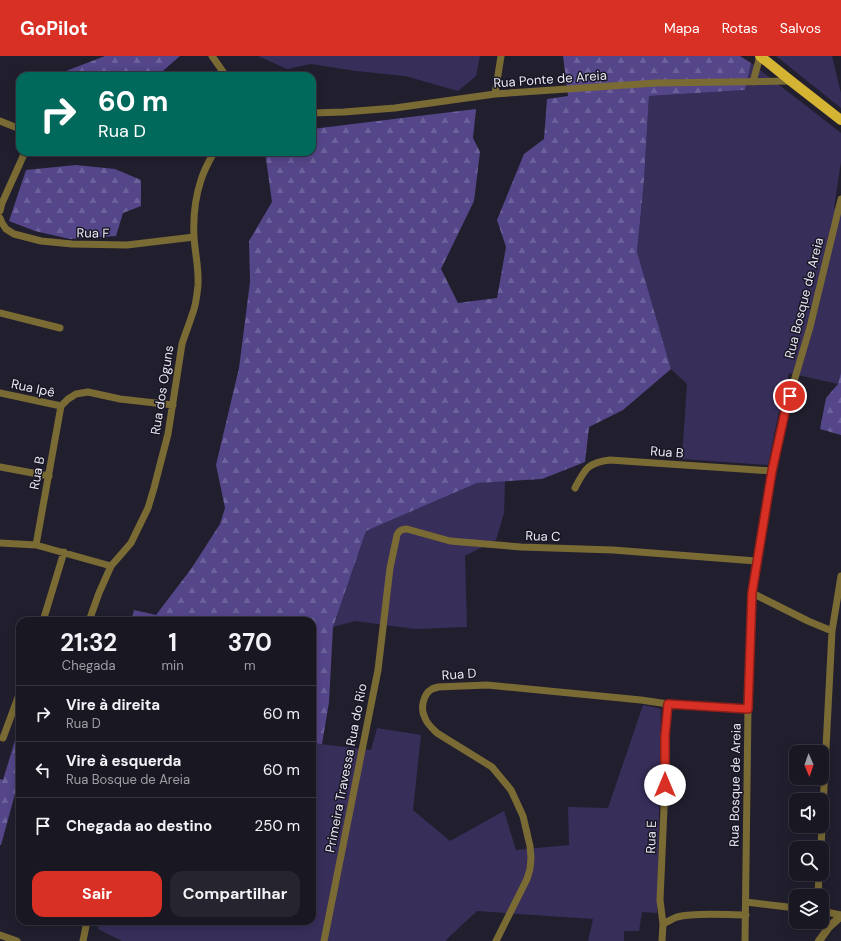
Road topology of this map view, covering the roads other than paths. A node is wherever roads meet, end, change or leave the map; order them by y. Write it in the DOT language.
graph roads {
  1 [pos="212,56"];
  2 [pos="501,56"];
  3 [pos="760,56"];
  4 [pos="223,72"];
  5 [pos="753,82"];
  6 [pos="791,82"];
  7 [pos="495,94"];
  8 [pos="316,113"];
  9 [pos="0,120"];
  10 [pos="841,120"];
  11 [pos="16,127"];
  12 [pos="23,156"];
  13 [pos="212,156"];
  14 [pos="841,199"];
  15 [pos="0,211"];
  16 [pos="0,218"];
  17 [pos="194,238"];
  18 [pos="0,313"];
  19 [pos="60,328"];
  20 [pos="0,393"];
  21 [pos="173,405"];
  22 [pos="61,406"];
  23 [pos="0,467"];
  24 [pos="772,471"];
  25 [pos="49,476"];
  26 [pos="574,488"];
  27 [pos="0,543"];
  28 [pos="36,545"];
  29 [pos="64,552"];
  30 [pos="756,561"];
  31 [pos="112,566"];
  32 [pos="841,576"];
  33 [pos="752,593"];
  34 [pos="387,599"];
  35 [pos="43,617"];
  36 [pos="91,617"];
  37 [pos="832,631"];
  38 [pos="16,703"];
  39 [pos="668,704"];
  40 [pos="748,709"];
  41 [pos="3,738"];
  42 [pos="824,793"];
  43 [pos="746,902"];
  44 [pos="789,907"];
  45 [pos="829,912"];
  46 [pos="746,915"];
  47 [pos="841,915"];
  48 [pos="663,924"];
  49 [pos="86,925"];
  50 [pos="0,935"];
  51 [pos="17,941"];
  52 [pos="83,941"];
  53 [pos="324,941"];
  54 [pos="496,941"];
  55 [pos="662,941"];
  56 [pos="745,941"];
  57 [pos="819,941"];
  1 -- 4 [label="street"];
  2 -- 7 [label="street"];
  3 -- 5 [label="street"];
  3 -- 6 [label="main road"];
  5 -- 6 [label="street, Rua Ponte de Areia"];
  5 -- 7 [label="street, Rua Ponte de Areia"];
  6 -- 10 [label="main road"];
  7 -- 8 [label="street, Rua Ponte de Areia"];
  9 -- 11 [label="street"];
  12 -- 15 [label="street"];
  13 -- 17 [label="street, Rua dos Oguns"];
  14 -- 24 [label="street, Rua Bosque de Areia"];
  16 -- 17 [label="street, Rua F"];
  17 -- 21 [label="street, Rua dos Oguns"];
  18 -- 19 [label="street"];
  20 -- 22 [label="street, Rua Ipê"];
  21 -- 22 [label="street"];
  21 -- 31 [label="street, Rua dos Oguns"];
  22 -- 25 [label="street, Rua B"];
  23 -- 25 [label="street"];
  24 -- 26 [label="street, Rua B"];
  24 -- 30 [label="street, Rua Bosque de Areia"];
  25 -- 28 [label="street, Rua B"];
  27 -- 28 [label="street"];
  28 -- 29 [label="street"];
  29 -- 31 [label="street"];
  29 -- 35 [label="street"];
  30 -- 33 [label="street, Rua Bosque de Areia"];
  30 -- 34 [label="street, Rua C"];
  31 -- 36 [label="street, Rua dos Oguns"];
  32 -- 37 [label="street"];
  33 -- 37 [label="street"];
  33 -- 40 [label="street, Rua Bosque de Areia"];
  34 -- 53 [label="street, Primeira Travessa Rua do Rio"];
  37 -- 42 [label="street"];
  38 -- 41 [label="street"];
  39 -- 40 [label="street, Rua D"];
  39 -- 48 [label="street, Rua E"];
  39 -- 54 [label="street, Rua D"];
  40 -- 43 [label="street, Rua Bosque de Areia"];
  43 -- 44 [label="street"];
  43 -- 46 [label="street, Rua Bosque de Areia"];
  45 -- 47 [label="street"];
  46 -- 48 [label="street"];
  46 -- 56 [label="street, Rua Bosque de Areia"];
  47 -- 57 [label="street"];
  48 -- 55 [label="street, Rua E"];
  49 -- 52 [label="street"];
  50 -- 51 [label="street"];
}
